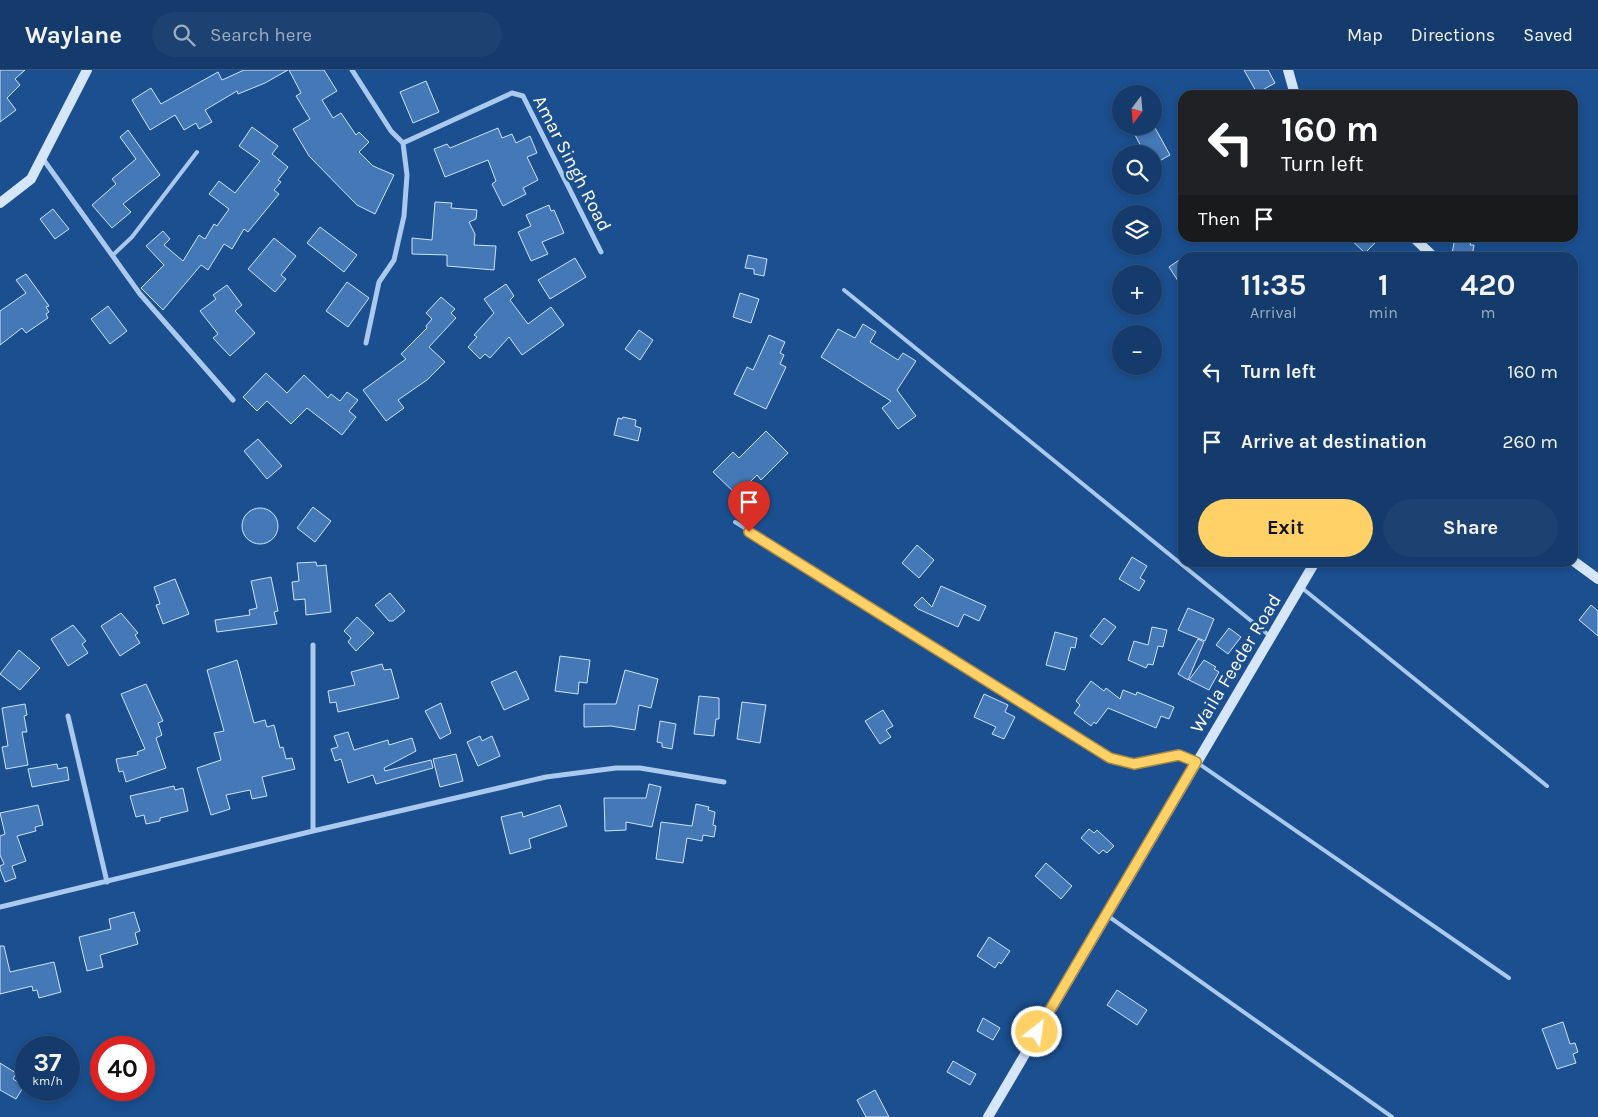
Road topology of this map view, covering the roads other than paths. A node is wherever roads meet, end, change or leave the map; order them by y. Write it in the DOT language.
graph roads {
  1 [pos="88,70"];
  2 [pos="352,70"];
  3 [pos="1288,70"];
  4 [pos="1294,90"];
  5 [pos="403,143"];
  6 [pos="197,152"];
  7 [pos="43,159"];
  8 [pos="0,203"];
  9 [pos="1418,242"];
  10 [pos="601,252"];
  11 [pos="1429,252"];
  12 [pos="113,255"];
  13 [pos="844,290"];
  14 [pos="366,343"];
  15 [pos="233,400"];
  16 [pos="735,522"];
  17 [pos="1178,561"];
  18 [pos="1578,564"];
  19 [pos="1185,567"];
  20 [pos="1312,567"];
  21 [pos="1598,579"];
  22 [pos="1301,587"];
  23 [pos="1271,637"];
  24 [pos="314,646"];
  25 [pos="68,716"];
  26 [pos="1196,762"];
  27 [pos="724,782"];
  28 [pos="1547,786"];
  29 [pos="313,831"];
  30 [pos="106,882"];
  31 [pos="0,907"];
  32 [pos="1106,914"];
  33 [pos="1509,978"];
  34 [pos="988,1117"];
  35 [pos="1392,1117"];
  1 -- 7 [label="street"];
  2 -- 5 [label="street"];
  3 -- 4 [label="street"];
  5 -- 10 [label="street, Amar Singh Road"];
  5 -- 14 [label="street"];
  6 -- 12 [label="lane"];
  7 -- 8 [label="street"];
  7 -- 12 [label="street"];
  9 -- 11 [label="street"];
  12 -- 15 [label="street"];
  13 -- 17 [label="lane"];
  16 -- 26 [label="lane"];
  18 -- 21 [label="street"];
  19 -- 23 [label="lane"];
  20 -- 22 [label="street, Waila Feeder Road"];
  22 -- 23 [label="street, Waila Feeder Road"];
  22 -- 28 [label="lane"];
  23 -- 26 [label="street, Waila Feeder Road"];
  24 -- 29 [label="street"];
  25 -- 30 [label="street"];
  26 -- 32 [label="street, Waila Feeder Road"];
  26 -- 33 [label="lane"];
  27 -- 29 [label="street"];
  29 -- 30 [label="street"];
  30 -- 31 [label="street"];
  32 -- 34 [label="street, Waila Feeder Road"];
  32 -- 35 [label="lane"];
}
